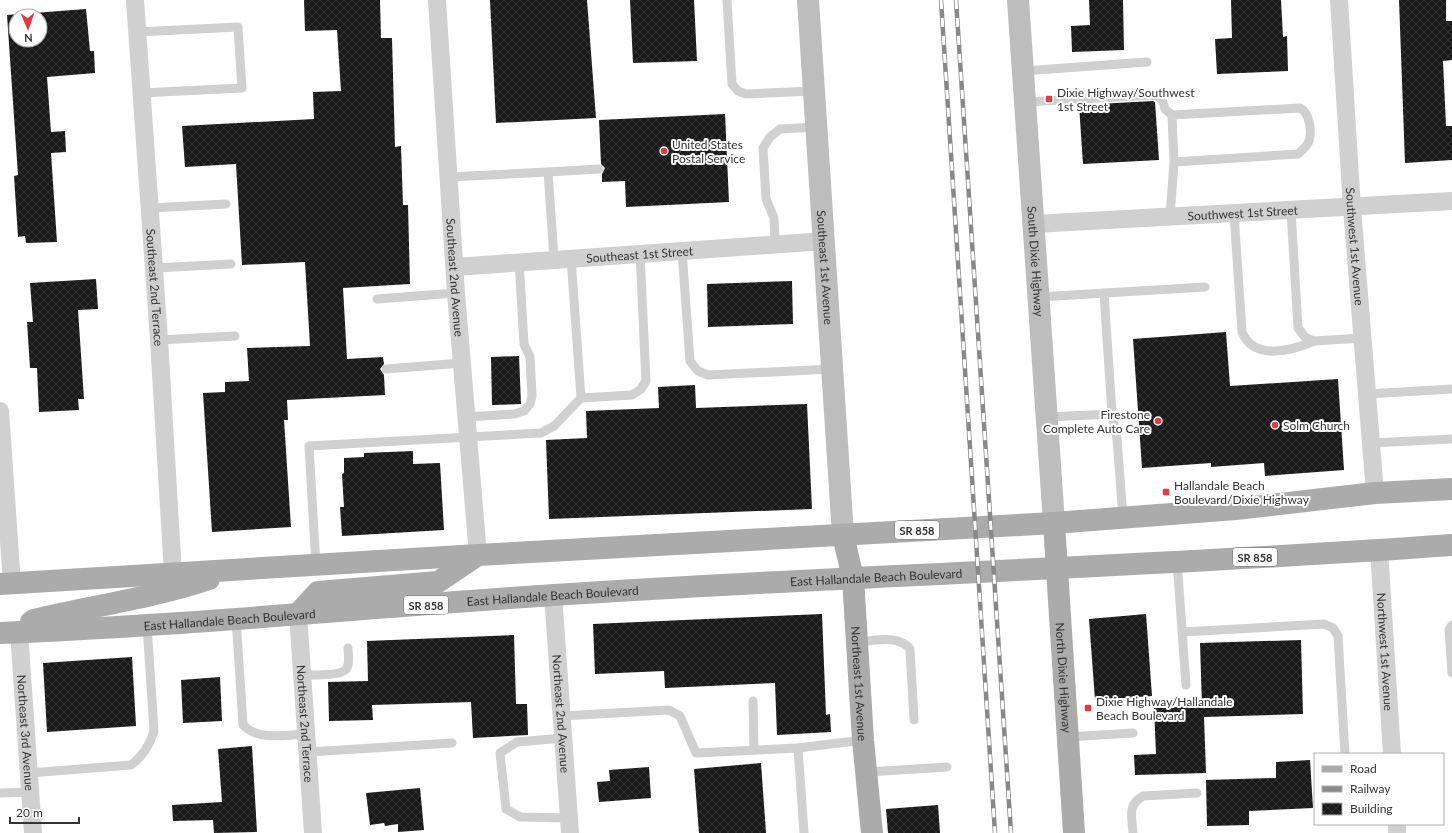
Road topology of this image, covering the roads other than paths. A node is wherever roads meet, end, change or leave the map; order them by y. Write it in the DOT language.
graph roads {
  1 [pos="135,0"];
  2 [pos="437,0"];
  3 [pos="727,0"];
  4 [pos="808,0"];
  5 [pos="1018,0"];
  6 [pos="1339,0"];
  7 [pos="137,32"];
  8 [pos="1147,62"];
  9 [pos="1023,71"];
  10 [pos="814,91"];
  11 [pos="142,93"];
  12 [pos="1026,102"];
  13 [pos="1172,115"];
  14 [pos="816,127"];
  15 [pos="1174,162"];
  16 [pos="599,169"];
  17 [pos="548,172"];
  18 [pos="449,178"];
  19 [pos="1452,201"];
  20 [pos="226,204"];
  21 [pos="150,208"];
  22 [pos="1352,208"];
  23 [pos="1291,211"];
  24 [pos="1234,214"];
  25 [pos="1170,217"];
  26 [pos="1034,224"];
  27 [pos="825,241"];
  28 [pos="775,244"];
  29 [pos="682,251"];
  30 [pos="640,253"];
  31 [pos="562,258"];
  32 [pos="519,261"];
  33 [pos="231,264"];
  34 [pos="454,267"];
  35 [pos="154,268"];
  36 [pos="1205,287"];
  37 [pos="1104,293"];
  38 [pos="456,294"];
  39 [pos="1039,297"];
  40 [pos="377,299"];
  41 [pos="235,336"];
  42 [pos="1363,338"];
  43 [pos="160,340"];
  44 [pos="1314,341"];
  45 [pos="462,363"];
  46 [pos="386,369"];
  47 [pos="832,369"];
  48 [pos="1452,389"];
  49 [pos="1367,394"];
  50 [pos="581,398"];
  51 [pos="0,411"];
  52 [pos="1112,414"];
  53 [pos="467,417"];
  54 [pos="1047,417"];
  55 [pos="468,437"];
  56 [pos="1452,439"];
  57 [pos="1371,443"];
  58 [pos="2,465"];
  59 [pos="1452,489"];
  60 [pos="1375,493"];
  61 [pos="1123,517"];
  62 [pos="1054,522"];
  63 [pos="843,535"];
  64 [pos="1452,545"];
  65 [pos="1379,550"];
  66 [pos="478,555"];
  67 [pos="1177,561"];
  68 [pos="316,566"];
  69 [pos="1057,568"];
  70 [pos="234,571"];
  71 [pos="173,574"];
  72 [pos="853,578"];
  73 [pos="4,586"];
  74 [pos="553,595"];
  75 [pos="298,614"];
  76 [pos="236,618"];
  77 [pos="146,624"];
  78 [pos="1452,625"];
  79 [pos="9,632"];
  80 [pos="1182,632"];
  81 [pos="857,642"];
  82 [pos="348,648"];
  83 [pos="1452,673"];
  84 [pos="304,676"];
  85 [pos="1186,686"];
  86 [pos="753,701"];
  87 [pos="562,716"];
  88 [pos="914,720"];
  89 [pos="1133,733"];
  90 [pos="308,734"];
  91 [pos="1068,737"];
  92 [pos="564,738"];
  93 [pos="863,740"];
  94 [pos="452,743"];
  95 [pos="798,748"];
  96 [pos="754,750"];
  97 [pos="309,752"];
  98 [pos="1345,753"];
  99 [pos="1392,753"];
  100 [pos="947,767"];
  101 [pos="867,772"];
  102 [pos="29,773"];
  103 [pos="30,792"];
  104 [pos="0,793"];
  105 [pos="1197,793"];
  106 [pos="569,825"];
  107 [pos="33,833"];
  108 [pos="313,833"];
  109 [pos="804,833"];
  110 [pos="872,833"];
  111 [pos="1074,833"];
  112 [pos="1133,833"];
  1 -- 7 [label="street, Southeast 2nd Terrace"];
  2 -- 18 [label="street, Southeast 2nd Avenue"];
  3 -- 10 [label="lane"];
  4 -- 10 [label="main road, Southeast 1st Avenue"];
  5 -- 9 [label="main road, South Dixie Highway"];
  6 -- 22 [label="street, Southwest 1st Avenue"];
  7 -- 11 [label="street, Southeast 2nd Terrace"];
  7 -- 11 [label="lane"];
  8 -- 9 [label="lane"];
  9 -- 12 [label="main road, South Dixie Highway"];
  10 -- 14 [label="main road, Southeast 1st Avenue"];
  11 -- 21 [label="street, Southeast 2nd Terrace"];
  12 -- 13 [label="lane"];
  12 -- 26 [label="main road, South Dixie Highway"];
  13 -- 15 [label="lane"];
  13 -- 15 [label="lane"];
  14 -- 27 [label="main road, Southeast 1st Avenue"];
  14 -- 28 [label="lane"];
  15 -- 25 [label="lane"];
  16 -- 17 [label="lane"];
  17 -- 18 [label="lane"];
  17 -- 31 [label="lane"];
  18 -- 34 [label="street, Southeast 2nd Avenue"];
  19 -- 22 [label="street, Southwest 1st Street"];
  20 -- 21 [label="lane"];
  21 -- 35 [label="street, Southeast 2nd Terrace"];
  22 -- 23 [label="street, Southwest 1st Street"];
  22 -- 42 [label="street, Southwest 1st Avenue"];
  23 -- 24 [label="street, Southwest 1st Street"];
  23 -- 44 [label="lane"];
  24 -- 25 [label="street, Southwest 1st Street"];
  24 -- 44 [label="lane"];
  25 -- 26 [label="street, Southwest 1st Street"];
  26 -- 39 [label="main road, South Dixie Highway"];
  27 -- 28 [label="street, Southeast 1st Street"];
  27 -- 47 [label="main road, Southeast 1st Avenue"];
  28 -- 29 [label="street, Southeast 1st Street"];
  29 -- 30 [label="street, Southeast 1st Street"];
  29 -- 47 [label="lane"];
  30 -- 31 [label="street, Southeast 1st Street"];
  30 -- 50 [label="lane"];
  31 -- 32 [label="street, Southeast 1st Street"];
  31 -- 50 [label="lane"];
  32 -- 34 [label="street, Southeast 1st Street"];
  32 -- 53 [label="lane"];
  33 -- 35 [label="lane"];
  34 -- 38 [label="street, Southeast 2nd Avenue"];
  35 -- 43 [label="street, Southeast 2nd Terrace"];
  36 -- 37 [label="lane"];
  37 -- 39 [label="lane"];
  37 -- 52 [label="lane"];
  38 -- 40 [label="lane"];
  38 -- 45 [label="street, Southeast 2nd Avenue"];
  39 -- 54 [label="main road, South Dixie Highway"];
  41 -- 43 [label="lane"];
  42 -- 44 [label="lane"];
  42 -- 49 [label="street, Southwest 1st Avenue"];
  43 -- 71 [label="street, Southeast 2nd Terrace"];
  45 -- 46 [label="lane"];
  45 -- 53 [label="street, Southeast 2nd Avenue"];
  47 -- 63 [label="main road, Southeast 1st Avenue"];
  48 -- 49 [label="lane"];
  49 -- 57 [label="street, Southwest 1st Avenue"];
  50 -- 55 [label="lane"];
  51 -- 58 [label="street"];
  52 -- 54 [label="lane"];
  52 -- 61 [label="lane"];
  53 -- 55 [label="street, Southeast 2nd Avenue"];
  54 -- 62 [label="main road, South Dixie Highway"];
  55 -- 66 [label="street, Southeast 2nd Avenue"];
  55 -- 68 [label="lane"];
  56 -- 57 [label="lane"];
  57 -- 60 [label="street, Southwest 1st Avenue"];
  58 -- 73 [label="street"];
  59 -- 60 [label="main road, SR 858"];
  60 -- 61 [label="main road, SR 858"];
  61 -- 62 [label="main road, SR 858"];
  62 -- 63 [label="main road, SR 858"];
  62 -- 69 [label="main road, North Dixie Highway"];
  63 -- 66 [label="main road, SR 858"];
  63 -- 72 [label="main road, Northeast 1st Avenue"];
  64 -- 65 [label="main road, SR 858"];
  65 -- 67 [label="main road, SR 858"];
  65 -- 99 [label="street, Northwest 1st Avenue"];
  66 -- 68 [label="main road, SR 858"];
  66 -- 75 [label="main road"];
  67 -- 69 [label="main road, SR 858"];
  67 -- 80 [label="lane"];
  68 -- 70 [label="main road, SR 858"];
  69 -- 72 [label="main road, East Hallandale Beach Boulevard / SR 858"];
  69 -- 91 [label="main road, North Dixie Highway"];
  70 -- 71 [label="main road, SR 858"];
  70 -- 79 [label="main road"];
  71 -- 73 [label="main road, SR 858"];
  72 -- 74 [label="main road, East Hallandale Beach Boulevard / SR 858"];
  72 -- 81 [label="main road, Northeast 1st Avenue"];
  74 -- 75 [label="main road, East Hallandale Beach Boulevard / SR 858"];
  74 -- 87 [label="street, Northeast 2nd Avenue"];
  75 -- 76 [label="main road, East Hallandale Beach Boulevard / SR 858"];
  75 -- 84 [label="street, Northeast 2nd Terrace"];
  76 -- 77 [label="main road, East Hallandale Beach Boulevard / SR 858"];
  76 -- 90 [label="lane"];
  77 -- 79 [label="main road, East Hallandale Beach Boulevard / SR 858"];
  77 -- 102 [label="lane"];
  78 -- 83 [label="lane"];
  79 -- 102 [label="street, Northeast 3rd Avenue"];
  80 -- 85 [label="lane"];
  80 -- 98 [label="lane"];
  81 -- 88 [label="lane"];
  81 -- 93 [label="main road, Northeast 1st Avenue"];
  82 -- 84 [label="lane"];
  84 -- 90 [label="street, Northeast 2nd Terrace"];
  86 -- 96 [label="lane"];
  87 -- 92 [label="street, Northeast 2nd Avenue"];
  87 -- 96 [label="lane"];
  89 -- 91 [label="lane"];
  90 -- 97 [label="street, Northeast 2nd Terrace"];
  91 -- 111 [label="main road, North Dixie Highway"];
  92 -- 106 [label="street, Northeast 2nd Avenue"];
  92 -- 106 [label="lane"];
  93 -- 95 [label="lane"];
  93 -- 101 [label="main road, Northeast 1st Avenue"];
  94 -- 97 [label="lane"];
  95 -- 96 [label="lane"];
  95 -- 109 [label="lane"];
  97 -- 108 [label="street, Northeast 2nd Terrace"];
  100 -- 101 [label="lane"];
  101 -- 110 [label="main road, Northeast 1st Avenue"];
  102 -- 103 [label="street, Northeast 3rd Avenue"];
  103 -- 104 [label="lane"];
  103 -- 107 [label="street, Northeast 3rd Avenue"];
  105 -- 112 [label="lane"];
}
